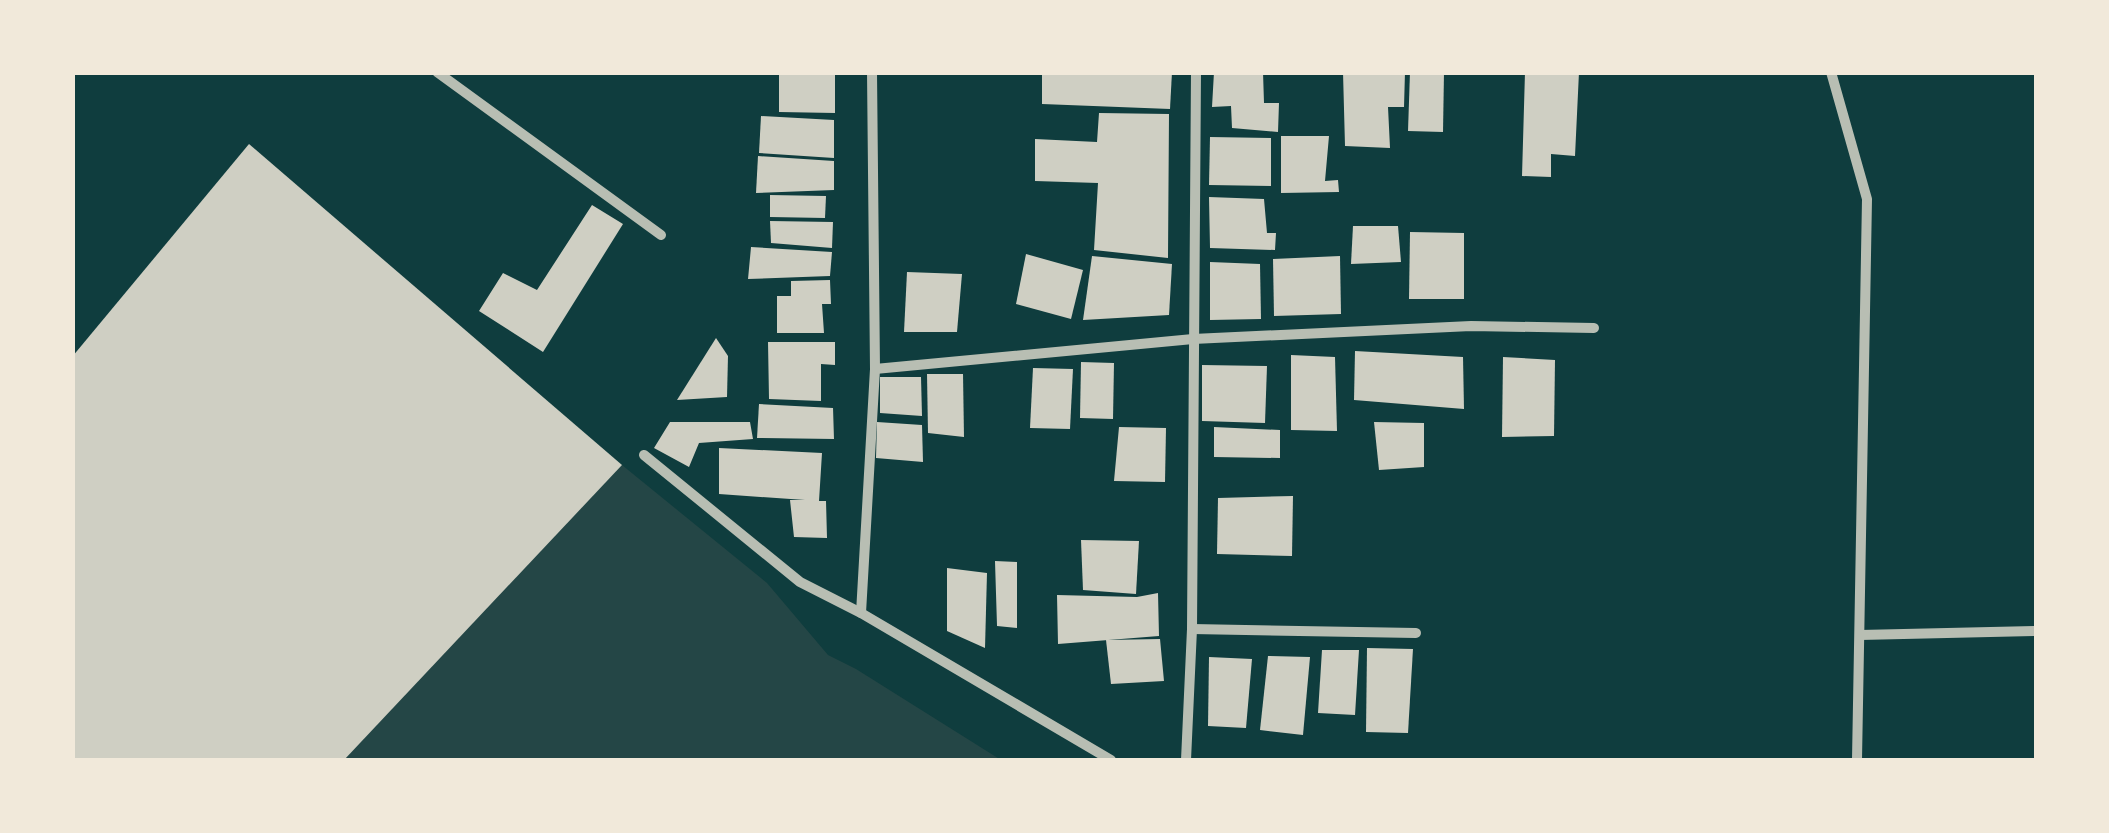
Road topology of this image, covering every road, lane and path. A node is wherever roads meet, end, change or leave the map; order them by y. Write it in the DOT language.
graph roads {
  1 [pos="437,72"];
  2 [pos="872,72"];
  3 [pos="1196,72"];
  4 [pos="1830,72"];
  5 [pos="660,235"];
  6 [pos="1594,328"];
  7 [pos="1194,339"];
  8 [pos="875,369"];
  9 [pos="644,454"];
  10 [pos="860,614"];
  11 [pos="1192,628"];
  12 [pos="2036,631"];
  13 [pos="1416,633"];
  14 [pos="1860,635"];
  15 [pos="1111,760"];
  16 [pos="1186,760"];
  17 [pos="1856,760"];
  1 -- 5 [label="street"];
  2 -- 8 [label="street"];
  3 -- 7 [label="street"];
  4 -- 14 [label="street"];
  6 -- 7 [label="street"];
  7 -- 8 [label="street"];
  7 -- 11 [label="street"];
  8 -- 10 [label="street"];
  9 -- 10 [label="street"];
  10 -- 15 [label="street"];
  11 -- 13 [label="street"];
  11 -- 16 [label="street"];
  12 -- 14 [label="street"];
  14 -- 17 [label="street"];
}
